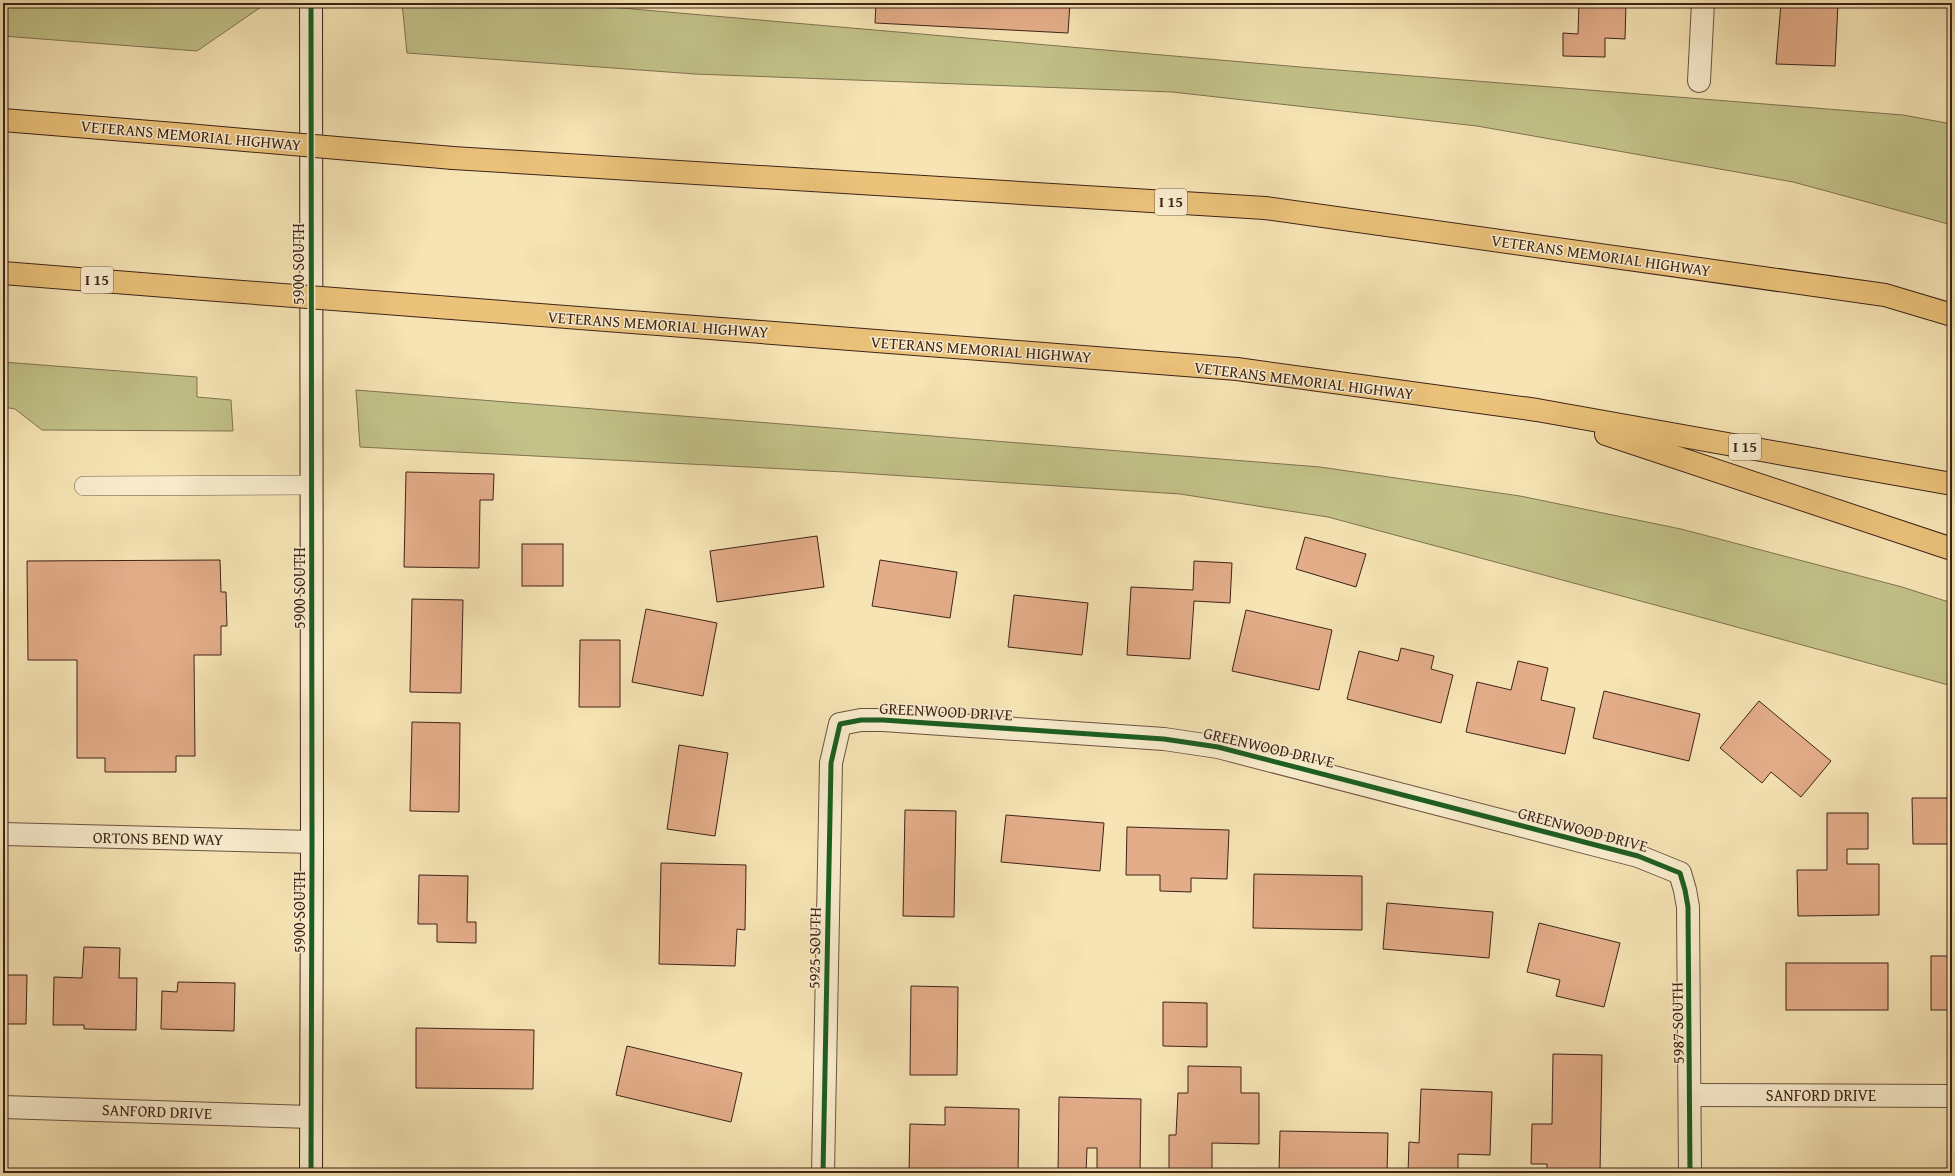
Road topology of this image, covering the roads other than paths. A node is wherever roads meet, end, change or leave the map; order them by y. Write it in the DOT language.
graph roads {
  1 [pos="311,3"];
  2 [pos="1703,3"];
  3 [pos="1699,82"];
  4 [pos="3,120"];
  5 [pos="3,273"];
  6 [pos="1885,296"];
  7 [pos="1952,304"];
  8 [pos="1952,315"];
  9 [pos="1537,410"];
  10 [pos="1952,484"];
  11 [pos="312,485"];
  12 [pos="84,486"];
  13 [pos="1952,549"];
  14 [pos="840,724"];
  15 [pos="3,834"];
  16 [pos="312,842"];
  17 [pos="1680,873"];
  18 [pos="1691,1095"];
  19 [pos="1952,1096"];
  20 [pos="3,1107"];
  21 [pos="311,1116"];
  22 [pos="311,1173"];
  23 [pos="823,1173"];
  24 [pos="1690,1173"];
  1 -- 11 [label="street, 5900 SOUTH"];
  2 -- 3 [label="street"];
  4 -- 6 [label="highway, VETERANS MEMORIAL HIGHWAY / I 15, bridge"];
  5 -- 9 [label="highway, VETERANS MEMORIAL HIGHWAY / I 15, bridge"];
  6 -- 7 [label="highway"];
  6 -- 8 [label="highway, VETERANS MEMORIAL HIGHWAY / I 15"];
  9 -- 10 [label="highway, VETERANS MEMORIAL HIGHWAY / I 15"];
  9 -- 13 [label="highway"];
  11 -- 12 [label="lane"];
  11 -- 16 [label="street, 5900 SOUTH"];
  14 -- 17 [label="street, GREENWOOD DRIVE"];
  14 -- 23 [label="street, 5925 SOUTH"];
  15 -- 16 [label="street, ORTONS BEND WAY"];
  16 -- 21 [label="street, 5900 SOUTH"];
  17 -- 18 [label="street, 5987 SOUTH"];
  18 -- 19 [label="street, SANFORD DRIVE"];
  18 -- 24 [label="street, 5987 SOUTH"];
  20 -- 21 [label="street, SANFORD DRIVE"];
  21 -- 22 [label="street, 5900 SOUTH"];
}
